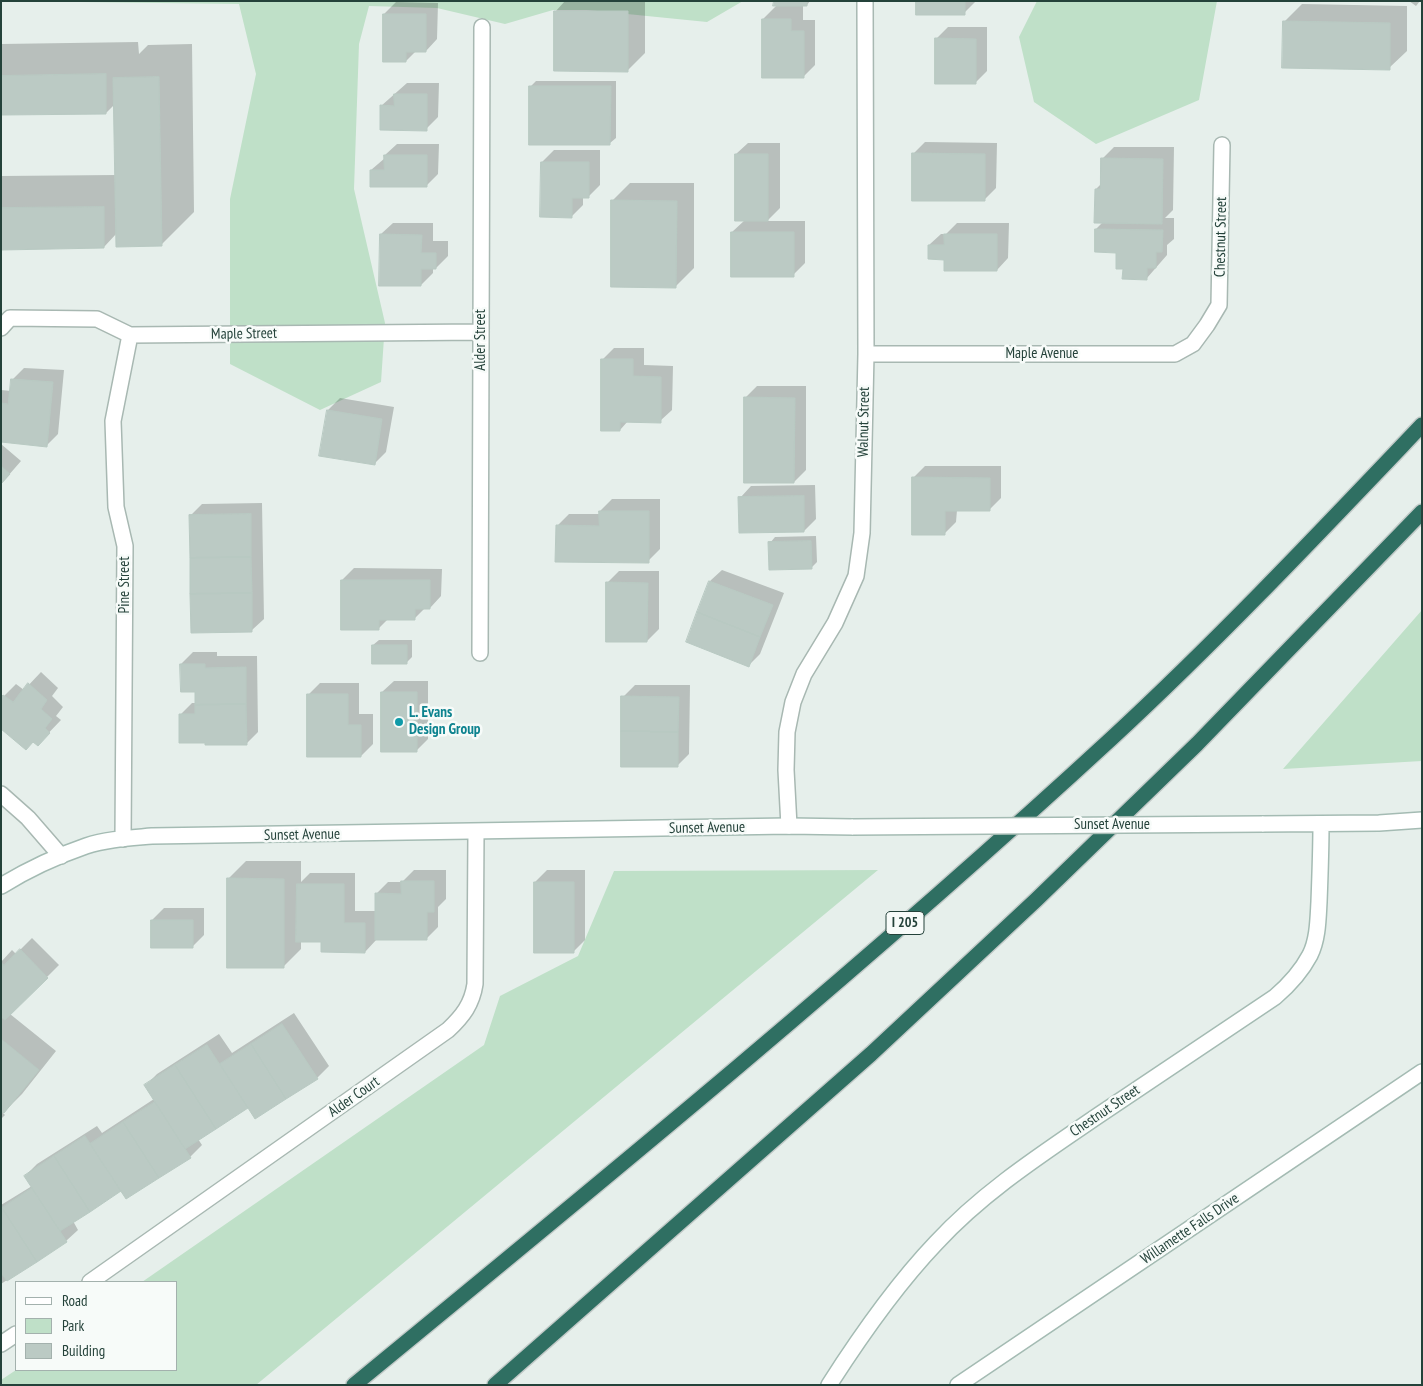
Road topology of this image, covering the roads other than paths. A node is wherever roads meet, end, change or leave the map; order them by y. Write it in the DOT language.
graph roads {
  1 [pos="865,1"];
  2 [pos="482,27"];
  3 [pos="1222,145"];
  4 [pos="6,323"];
  5 [pos="1207,326"];
  6 [pos="481,332"];
  7 [pos="130,335"];
  8 [pos="866,354"];
  9 [pos="1422,425"];
  10 [pos="1422,512"];
  11 [pos="480,653"];
  12 [pos="1,794"];
  13 [pos="1422,820"];
  14 [pos="1321,824"];
  15 [pos="788,826"];
  16 [pos="476,832"];
  17 [pos="123,838"];
  18 [pos="61,856"];
  19 [pos="1,886"];
  20 [pos="1422,1072"];
  21 [pos="91,1281"];
  22 [pos="15,1335"];
  23 [pos="1,1344"];
  24 [pos="354,1385"];
  25 [pos="495,1385"];
  26 [pos="829,1385"];
  27 [pos="958,1385"];
  1 -- 8 [label="street, Walnut Street"];
  2 -- 6 [label="street, Alder Street"];
  3 -- 5 [label="street, Chestnut Street"];
  4 -- 7 [label="street, Maple Street"];
  5 -- 8 [label="street, Maple Avenue"];
  6 -- 7 [label="street, Maple Street"];
  6 -- 11 [label="street, Alder Street"];
  7 -- 17 [label="street, Pine Street"];
  8 -- 15 [label="street, Walnut Street"];
  9 -- 24 [label="highway, I 205"];
  10 -- 25 [label="highway"];
  12 -- 18 [label="street"];
  13 -- 14 [label="street, Sunset Avenue"];
  14 -- 15 [label="street, Sunset Avenue, bridge"];
  14 -- 26 [label="street, Chestnut Street"];
  15 -- 16 [label="street, Sunset Avenue"];
  16 -- 17 [label="street, Sunset Avenue"];
  16 -- 21 [label="street, Alder Court"];
  17 -- 18 [label="street, Sunset Avenue"];
  18 -- 19 [label="street, Sunset Avenue"];
  20 -- 27 [label="street, Willamette Falls Drive"];
  22 -- 23 [label="street"];
}
